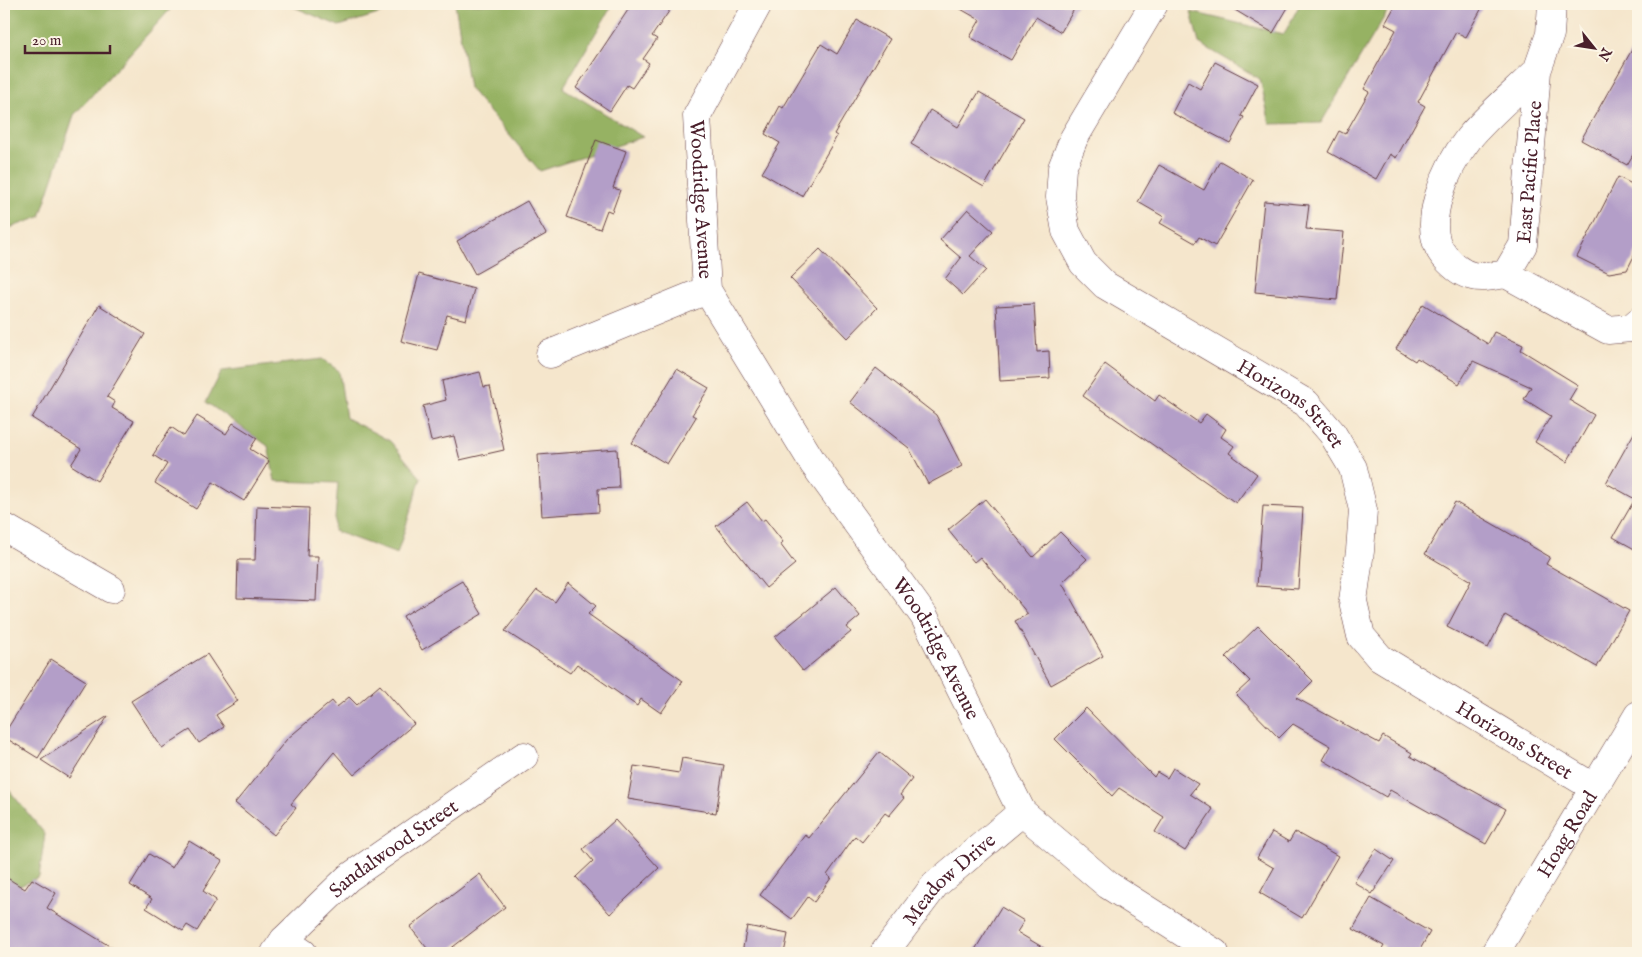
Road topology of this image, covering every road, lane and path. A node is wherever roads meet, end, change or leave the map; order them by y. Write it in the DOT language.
graph roads {
  1 [pos="758,4"];
  2 [pos="1154,4"];
  3 [pos="1552,4"];
  4 [pos="1538,70"];
  5 [pos="1506,274"];
  6 [pos="707,290"];
  7 [pos="1638,322"];
  8 [pos="550,354"];
  9 [pos="4,527"];
  10 [pos="110,589"];
  11 [pos="1638,715"];
  12 [pos="524,756"];
  13 [pos="1592,788"];
  14 [pos="1022,812"];
  15 [pos="287,949"];
  16 [pos="884,953"];
  17 [pos="1215,953"];
  18 [pos="1495,953"];
  1 -- 6 [label="street, Woodridge Avenue"];
  2 -- 13 [label="street, Horizons Street"];
  3 -- 4 [label="street, East Pacific Place"];
  4 -- 5 [label="street, East Pacific Place"];
  4 -- 5 [label="street, East Pacific Place"];
  5 -- 7 [label="street"];
  6 -- 8 [label="street, Woodridge Avenue"];
  6 -- 14 [label="street, Woodridge Avenue"];
  9 -- 10 [label="street"];
  11 -- 13 [label="street, Hoag Road"];
  12 -- 15 [label="street, Sandalwood Street"];
  13 -- 18 [label="street, Hoag Road"];
  14 -- 16 [label="street, Meadow Drive"];
  14 -- 17 [label="street, Woodridge Avenue"];
}
